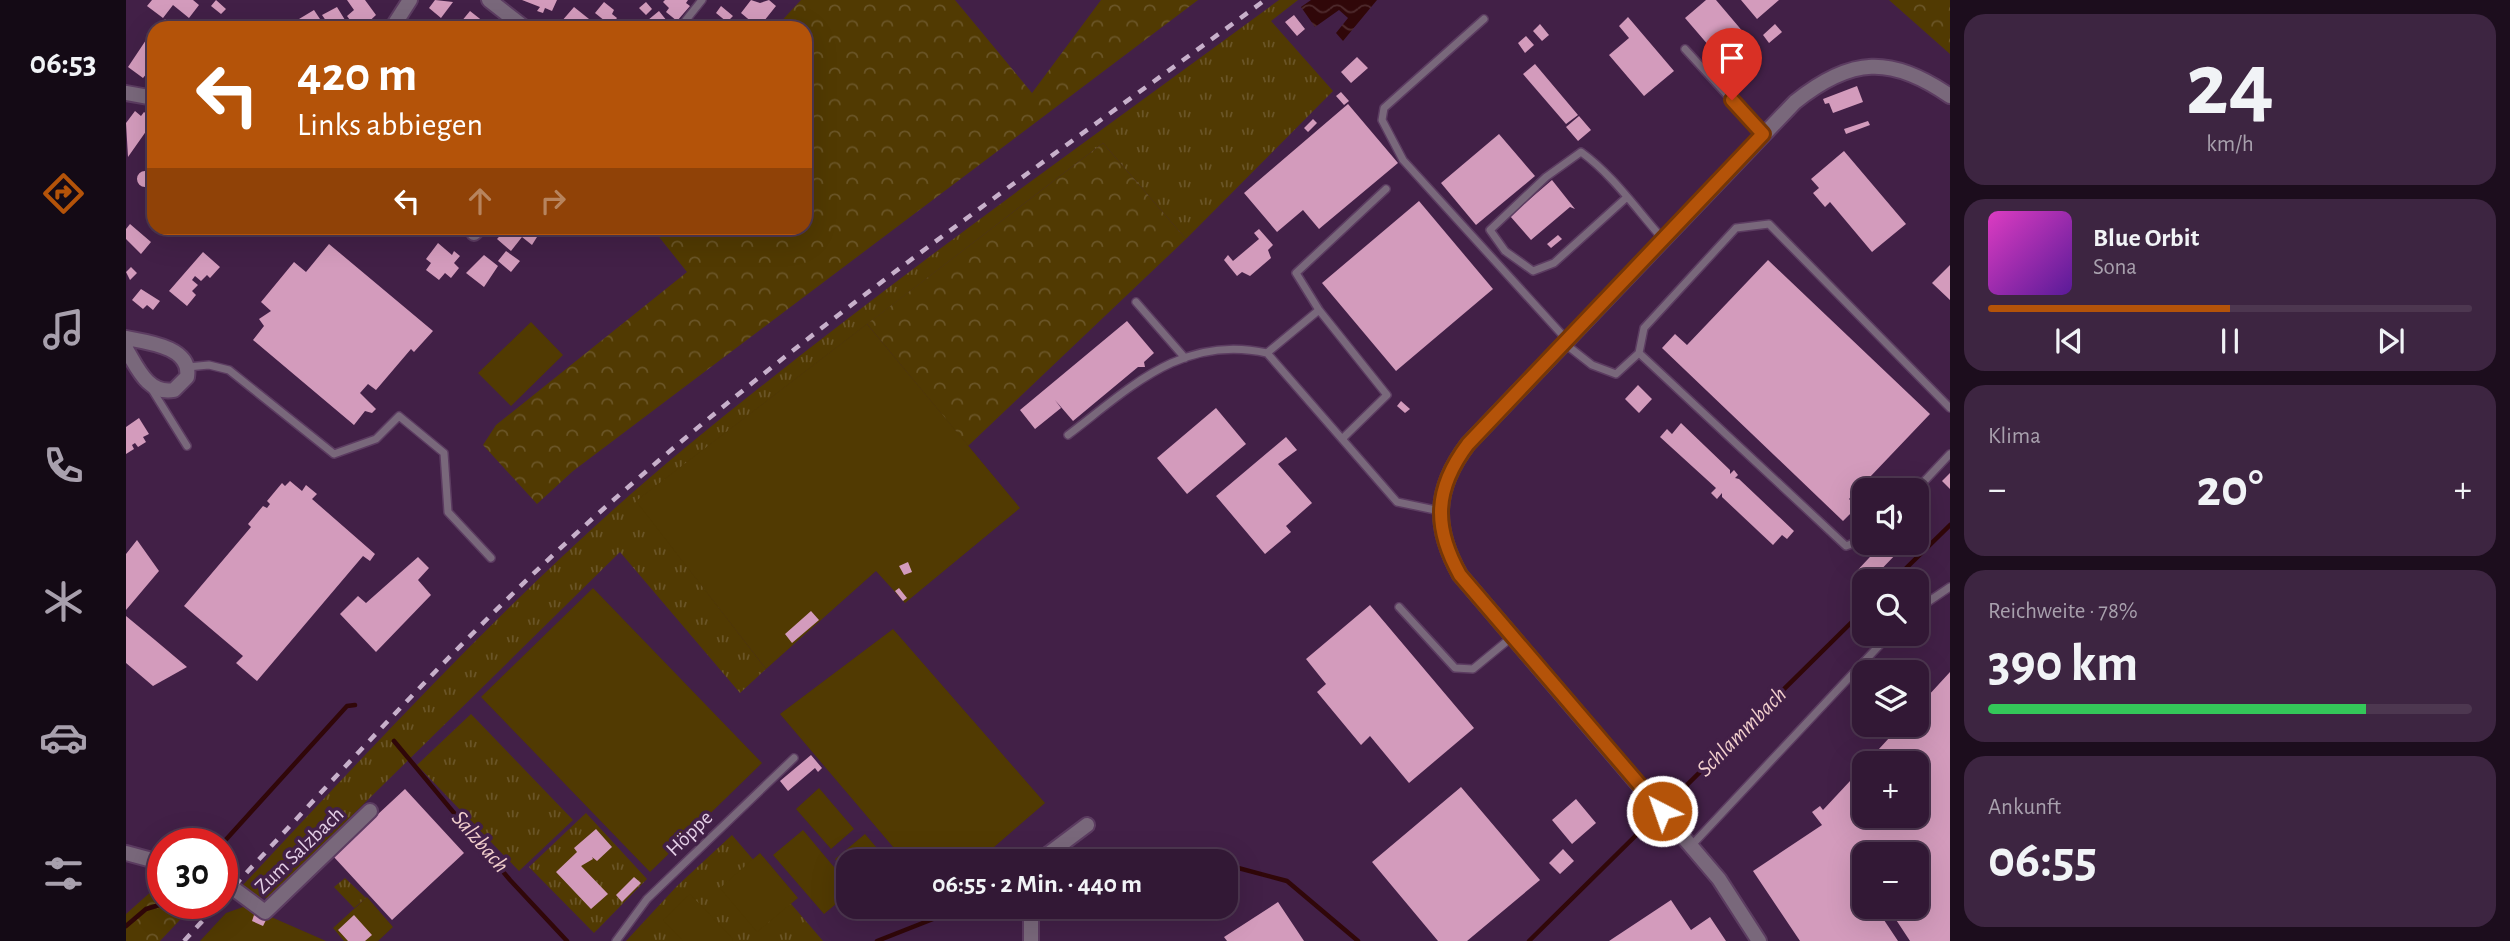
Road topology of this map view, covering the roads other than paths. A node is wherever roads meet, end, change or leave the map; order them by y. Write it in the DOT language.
graph roads {
  1 [pos="410,0"];
  2 [pos="489,0"];
  3 [pos="702,0"];
  4 [pos="1484,19"];
  5 [pos="686,20"];
  6 [pos="396,21"];
  7 [pos="516,21"];
  8 [pos="1685,49"];
  9 [pos="126,93"];
  10 [pos="1950,96"];
  11 [pos="147,97"];
  12 [pos="1763,134"];
  13 [pos="1386,189"];
  14 [pos="1626,198"];
  15 [pos="1662,238"];
  16 [pos="1136,302"];
  17 [pos="1319,310"];
  18 [pos="126,338"];
  19 [pos="1566,342"];
  20 [pos="126,349"];
  21 [pos="1267,353"];
  22 [pos="1639,353"];
  23 [pos="1185,358"];
  24 [pos="186,367"];
  25 [pos="149,384"];
  26 [pos="1950,408"];
  27 [pos="1068,435"];
  28 [pos="1342,439"];
  29 [pos="187,446"];
  30 [pos="1950,454"];
  31 [pos="1927,478"];
  32 [pos="1440,511"];
  33 [pos="1852,544"];
  34 [pos="491,558"];
  35 [pos="1950,587"];
  36 [pos="1929,601"];
  37 [pos="1399,607"];
  38 [pos="1513,636"];
  39 [pos="1879,646"];
  40 [pos="794,758"];
  41 [pos="370,811"];
  42 [pos="1087,825"];
  43 [pos="1691,846"];
  44 [pos="1055,849"];
  45 [pos="126,853"];
  46 [pos="147,859"];
  47 [pos="238,892"];
  48 [pos="1031,919"];
  49 [pos="616,941"];
  50 [pos="1031,941"];
  51 [pos="1759,941"];
  1 -- 6 [label="street"];
  2 -- 7 [label="street"];
  3 -- 5 [label="lane"];
  4 -- 19 [label="lane"];
  8 -- 12 [label="lane"];
  9 -- 11 [label="street"];
  10 -- 12 [label="street"];
  12 -- 15 [label="street"];
  13 -- 17 [label="lane"];
  14 -- 14 [label="lane"];
  14 -- 15 [label="lane"];
  15 -- 19 [label="street"];
  16 -- 23 [label="lane"];
  17 -- 21 [label="lane"];
  17 -- 28 [label="lane"];
  18 -- 24 [label="street"];
  19 -- 22 [label="lane"];
  19 -- 32 [label="street"];
  20 -- 25 [label="street"];
  21 -- 23 [label="lane"];
  21 -- 28 [label="lane"];
  22 -- 26 [label="lane"];
  22 -- 33 [label="lane"];
  23 -- 27 [label="lane"];
  24 -- 25 [label="street"];
  24 -- 34 [label="lane"];
  25 -- 29 [label="lane"];
  28 -- 32 [label="lane"];
  30 -- 31 [label="lane"];
  32 -- 38 [label="street"];
  35 -- 36 [label="lane"];
  37 -- 38 [label="lane"];
  38 -- 43 [label="street"];
  39 -- 43 [label="lane"];
  40 -- 49 [label="lane, Höppe"];
  41 -- 47 [label="street, Zum Salzbach"];
  42 -- 44 [label="street"];
  43 -- 51 [label="street"];
  45 -- 46 [label="street"];
  48 -- 50 [label="street"];
}
